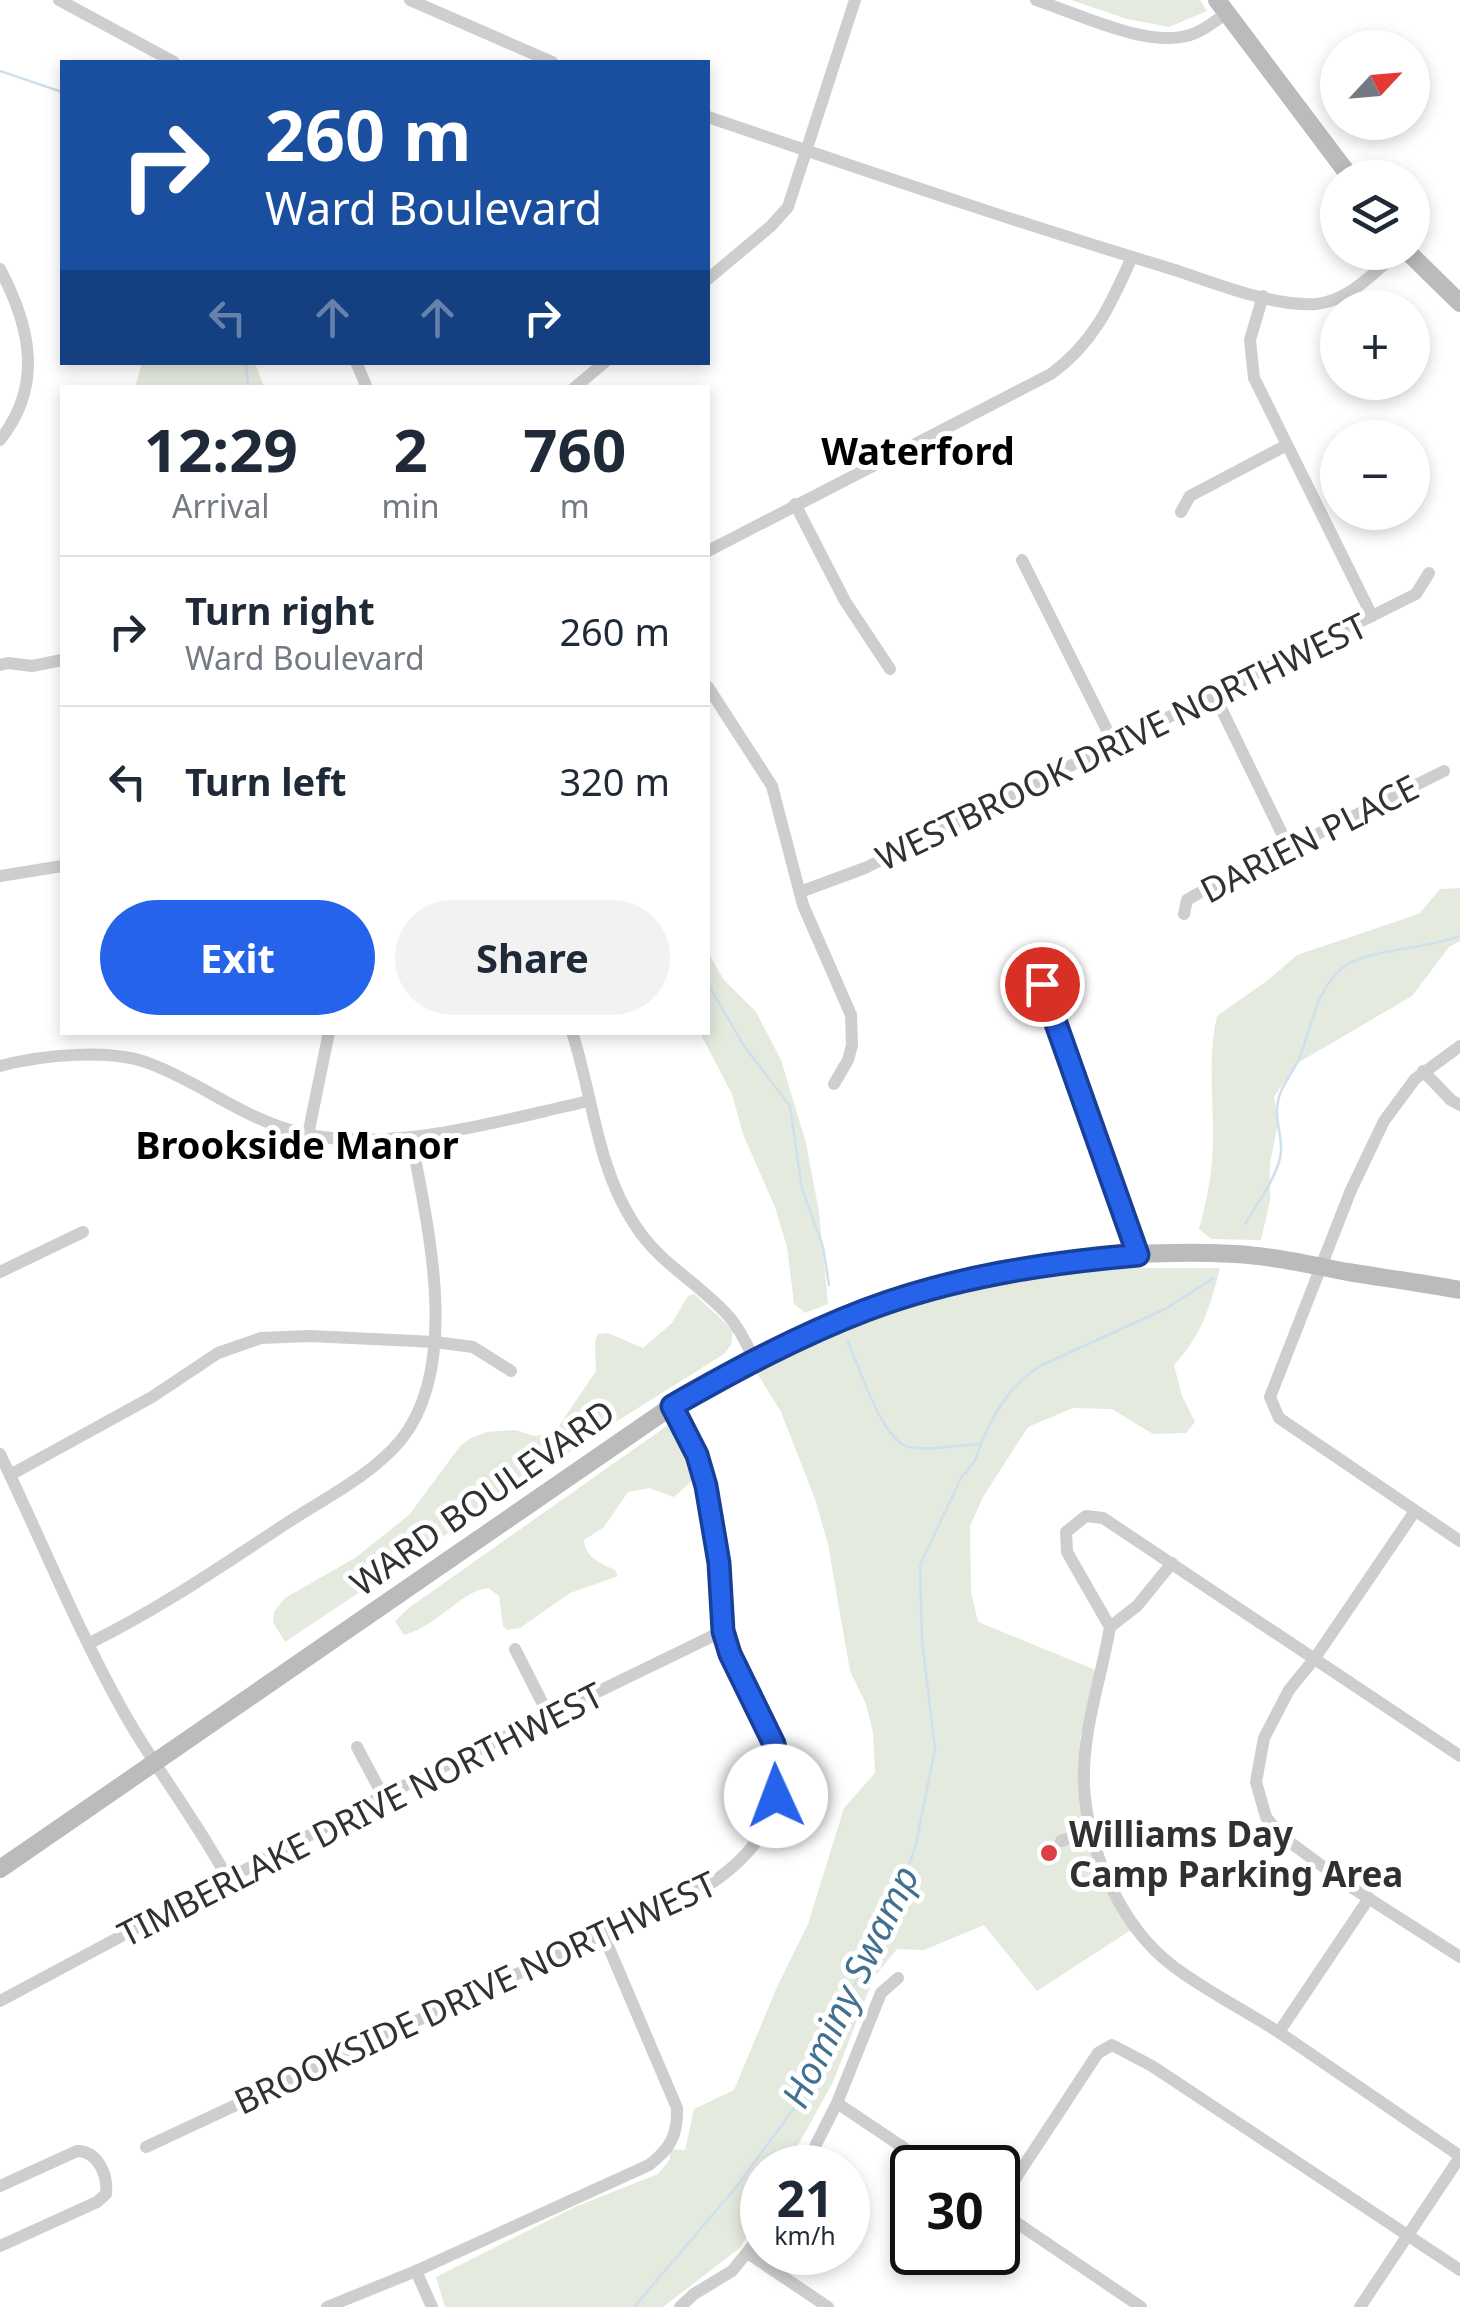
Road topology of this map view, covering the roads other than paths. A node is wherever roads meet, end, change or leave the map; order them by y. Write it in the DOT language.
graph roads {
  1 [pos="59,0"];
  2 [pos="410,0"];
  3 [pos="855,0"];
  4 [pos="1036,0"];
  5 [pos="1222,6"];
  6 [pos="170,60"];
  7 [pos="547,60"];
  8 [pos="710,119"];
  9 [pos="806,150"];
  10 [pos="1338,160"];
  11 [pos="1132,256"];
  12 [pos="0,269"];
  13 [pos="1377,270"];
  14 [pos="1426,270"];
  15 [pos="710,277"];
  16 [pos="1262,296"];
  17 [pos="1460,303"];
  18 [pos="601,365"];
  19 [pos="578,385"];
  20 [pos="0,440"];
  21 [pos="1286,446"];
  22 [pos="795,504"];
  23 [pos="1181,512"];
  24 [pos="710,550"];
  25 [pos="1022,560"];
  26 [pos="1428,573"];
  27 [pos="1372,616"];
  28 [pos="60,660"];
  29 [pos="0,665"];
  30 [pos="890,669"];
  31 [pos="710,690"];
  32 [pos="1214,696"];
  33 [pos="1116,746"];
  34 [pos="1444,771"];
  35 [pos="1288,846"];
  36 [pos="60,866"];
  37 [pos="0,876"];
  38 [pos="800,892"];
  39 [pos="1184,914"];
  40 [pos="1042,984"];
  41 [pos="327,1035"];
  42 [pos="573,1035"];
  43 [pos="1460,1046"];
  44 [pos="0,1066"];
  45 [pos="1424,1072"];
  46 [pos="834,1084"];
  47 [pos="589,1101"];
  48 [pos="1460,1105"];
  49 [pos="308,1135"];
  50 [pos="411,1137"];
  51 [pos="83,1232"];
  52 [pos="1138,1255"];
  53 [pos="1322,1267"];
  54 [pos="0,1272"];
  55 [pos="1460,1290"];
  56 [pos="435,1342"];
  57 [pos="754,1359"];
  58 [pos="511,1371"];
  59 [pos="672,1406"];
  60 [pos="0,1454"];
  61 [pos="10,1476"];
  62 [pos="1415,1510"];
  63 [pos="1460,1541"];
  64 [pos="1172,1564"];
  65 [pos="1110,1627"];
  66 [pos="723,1631"];
  67 [pos="90,1642"];
  68 [pos="515,1649"];
  69 [pos="1315,1658"];
  70 [pos="548,1714"];
  71 [pos="358,1747"];
  72 [pos="1460,1756"];
  73 [pos="154,1763"];
  74 [pos="384,1796"];
  75 [pos="1092,1830"];
  76 [pos="1061,1841"];
  77 [pos="0,1870"];
  78 [pos="229,1881"];
  79 [pos="1369,1898"];
  80 [pos="603,1934"];
  81 [pos="1460,1957"];
  82 [pos="898,1978"];
  83 [pos="0,2001"];
  84 [pos="1278,2032"];
  85 [pos="837,2103"];
  86 [pos="816,2145"];
  87 [pos="900,2145"];
  88 [pos="146,2146"];
  89 [pos="1460,2157"];
  90 [pos="1020,2173"];
  91 [pos="0,2186"];
  92 [pos="1020,2222"];
  93 [pos="1409,2234"];
  94 [pos="0,2246"];
  95 [pos="740,2263"];
  96 [pos="1460,2270"];
  97 [pos="416,2271"];
  98 [pos="780,2275"];
  99 [pos="327,2307"];
  100 [pos="432,2307"];
  101 [pos="680,2307"];
  102 [pos="828,2307"];
  103 [pos="1141,2307"];
  104 [pos="1360,2307"];
  1 -- 6 [label="street"];
  2 -- 7 [label="street"];
  3 -- 9 [label="street"];
  4 -- 5 [label="street"];
  5 -- 10 [label="main road"];
  8 -- 9 [label="street"];
  9 -- 11 [label="street"];
  9 -- 15 [label="street"];
  11 -- 16 [label="street"];
  11 -- 22 [label="street"];
  12 -- 20 [label="street"];
  13 -- 16 [label="street"];
  14 -- 17 [label="main road"];
  16 -- 21 [label="street"];
  18 -- 19 [label="street"];
  21 -- 23 [label="street"];
  21 -- 27 [label="street"];
  22 -- 24 [label="street"];
  22 -- 30 [label="street"];
  25 -- 33 [label="street"];
  26 -- 27 [label="street, WESTBROOK DRIVE NORTHWEST"];
  27 -- 32 [label="street, WESTBROOK DRIVE NORTHWEST"];
  28 -- 29 [label="street"];
  31 -- 38 [label="street"];
  32 -- 33 [label="street, WESTBROOK DRIVE NORTHWEST"];
  32 -- 35 [label="street"];
  33 -- 38 [label="street, WESTBROOK DRIVE NORTHWEST"];
  34 -- 35 [label="street, DARIEN PLACE"];
  35 -- 39 [label="street, DARIEN PLACE"];
  36 -- 37 [label="street"];
  38 -- 46 [label="street"];
  40 -- 52 [label="street"];
  41 -- 49 [label="street"];
  42 -- 47 [label="street"];
  43 -- 45 [label="street"];
  44 -- 49 [label="street"];
  45 -- 48 [label="street"];
  45 -- 53 [label="street"];
  47 -- 50 [label="street"];
  47 -- 57 [label="street"];
  49 -- 50 [label="street"];
  50 -- 56 [label="street"];
  51 -- 54 [label="street"];
  52 -- 53 [label="main road, WARD BOULEVARD"];
  52 -- 57 [label="main road, WARD BOULEVARD"];
  53 -- 55 [label="main road, WARD BOULEVARD"];
  53 -- 62 [label="street"];
  56 -- 58 [label="street"];
  56 -- 61 [label="street"];
  56 -- 67 [label="street"];
  57 -- 59 [label="main road, WARD BOULEVARD"];
  59 -- 66 [label="street, BROOKSIDE DRIVE NORTHWEST"];
  59 -- 73 [label="main road, WARD BOULEVARD"];
  60 -- 61 [label="street"];
  61 -- 67 [label="street"];
  62 -- 63 [label="street"];
  62 -- 69 [label="street"];
  64 -- 65 [label="street"];
  64 -- 65 [label="street"];
  64 -- 69 [label="street"];
  65 -- 75 [label="street"];
  66 -- 70 [label="street, TIMBERLAKE DRIVE NORTHWEST"];
  66 -- 80 [label="street, BROOKSIDE DRIVE NORTHWEST"];
  67 -- 73 [label="street"];
  68 -- 70 [label="street"];
  69 -- 72 [label="street"];
  69 -- 79 [label="street"];
  70 -- 74 [label="street, TIMBERLAKE DRIVE NORTHWEST"];
  71 -- 74 [label="street"];
  73 -- 77 [label="main road, WARD BOULEVARD"];
  73 -- 78 [label="street"];
  74 -- 78 [label="street, TIMBERLAKE DRIVE NORTHWEST"];
  75 -- 76 [label="street"];
  75 -- 84 [label="street"];
  78 -- 83 [label="street, TIMBERLAKE DRIVE NORTHWEST"];
  79 -- 81 [label="street"];
  79 -- 84 [label="street"];
  80 -- 88 [label="street, BROOKSIDE DRIVE NORTHWEST"];
  80 -- 97 [label="street"];
  82 -- 85 [label="street"];
  84 -- 89 [label="street"];
  85 -- 86 [label="street"];
  85 -- 87 [label="street"];
  89 -- 93 [label="street"];
  90 -- 93 [label="street"];
  91 -- 94 [label="street"];
  92 -- 103 [label="street"];
  93 -- 96 [label="street"];
  93 -- 104 [label="street"];
  95 -- 101 [label="street"];
  97 -- 99 [label="street"];
  97 -- 100 [label="street"];
  98 -- 102 [label="street"];
}
